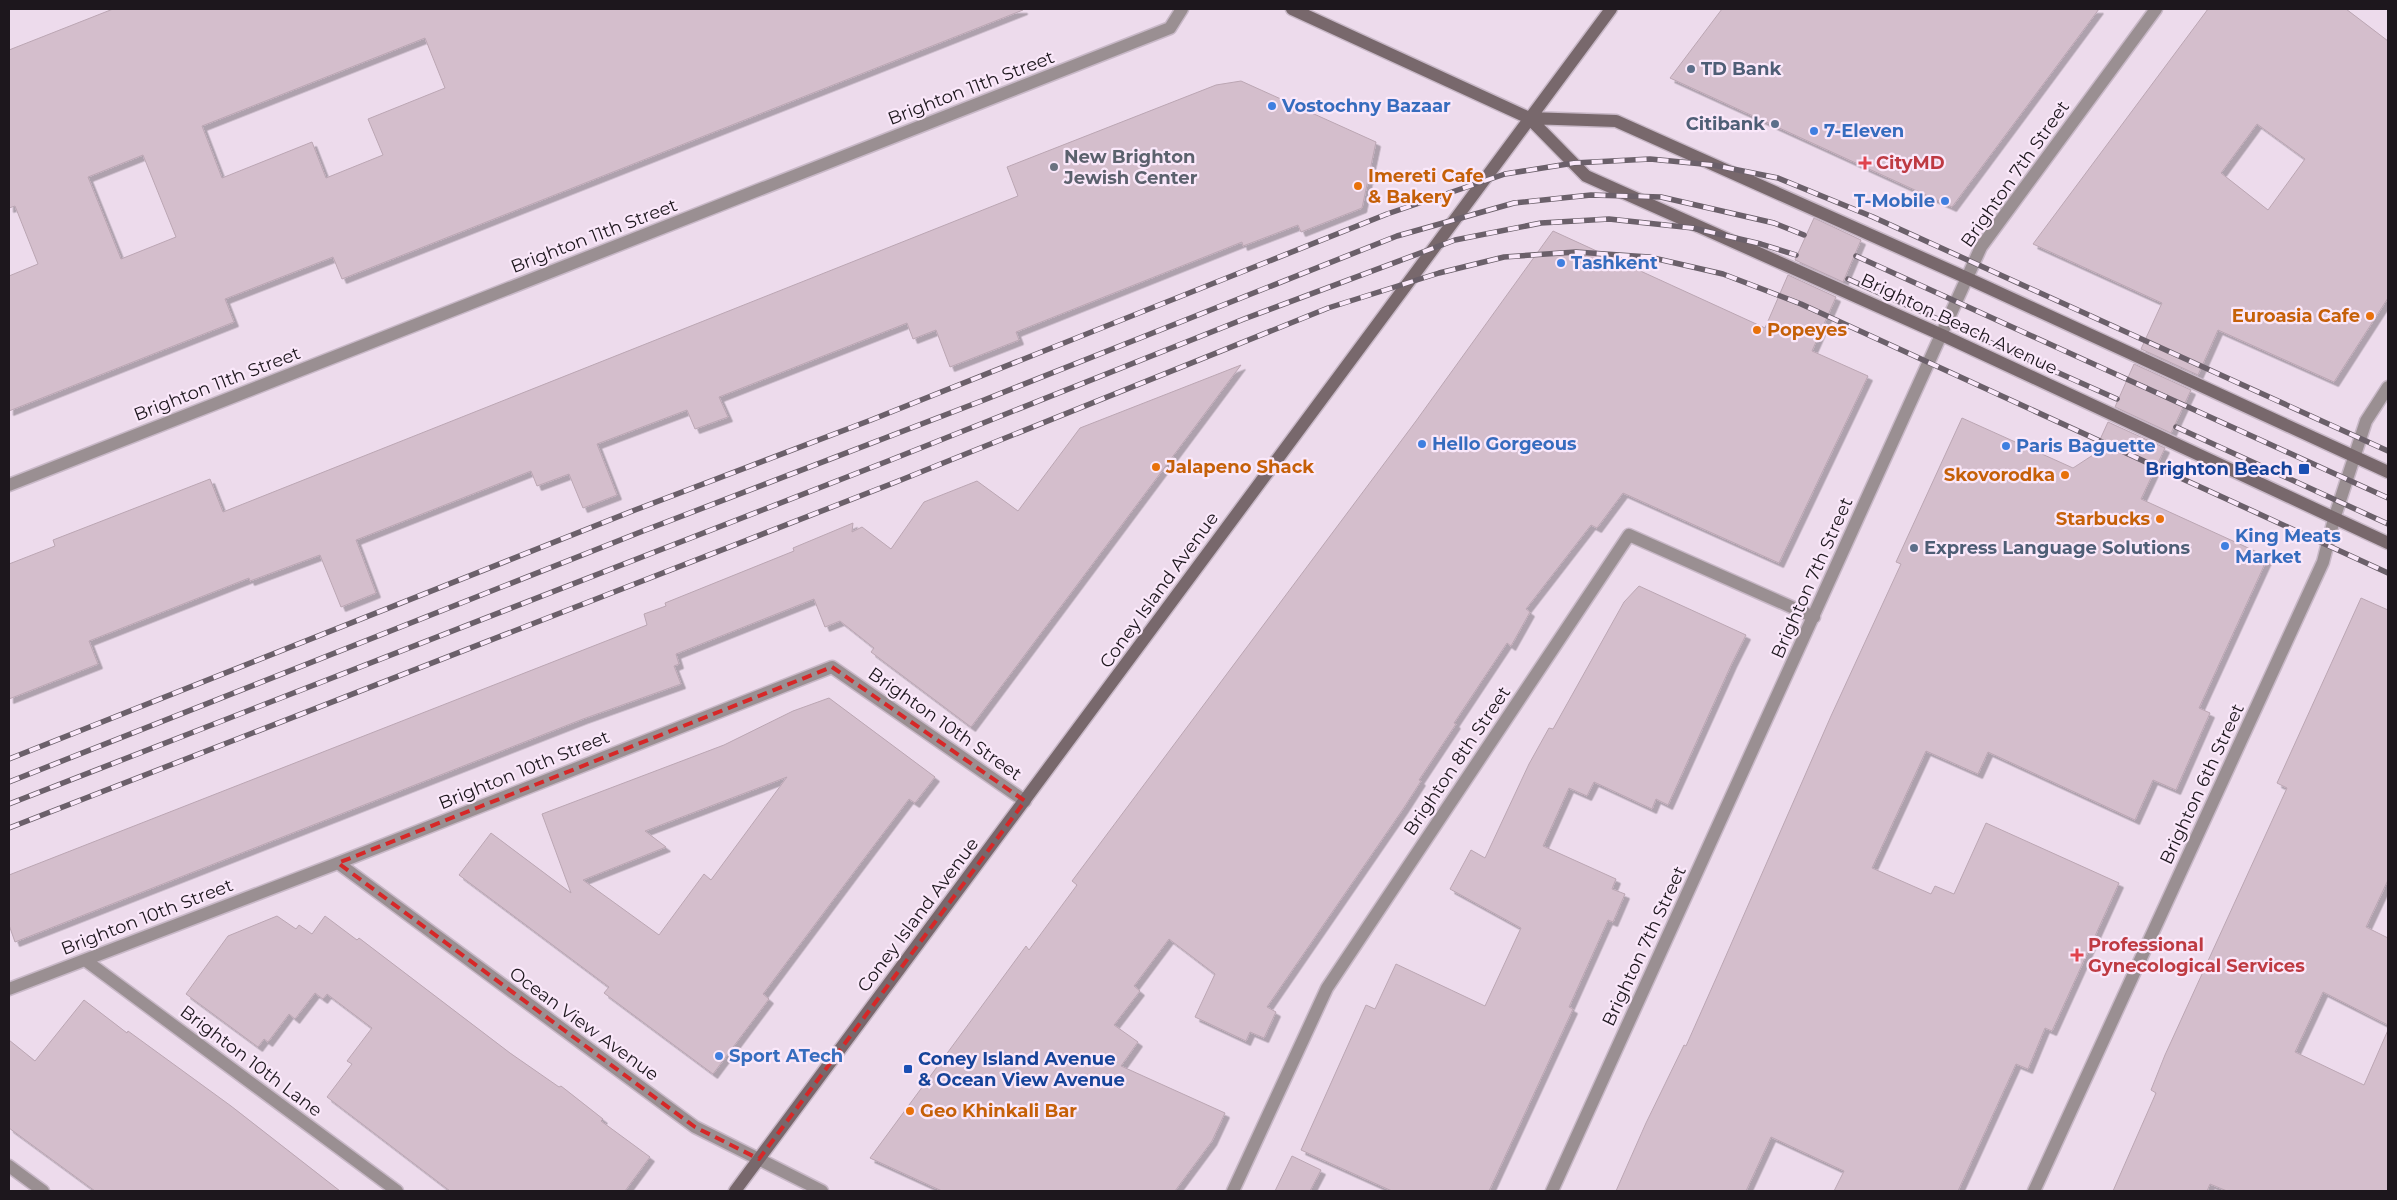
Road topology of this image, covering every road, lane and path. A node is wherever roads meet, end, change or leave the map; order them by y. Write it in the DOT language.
graph roads {
  1 [pos="1182,9"];
  2 [pos="1292,9"];
  3 [pos="1611,9"];
  4 [pos="2156,9"];
  5 [pos="1529,118"];
  6 [pos="1967,278"];
  7 [pos="1942,335"];
  8 [pos="2388,387"];
  9 [pos="2354,456"];
  10 [pos="2388,472"];
  11 [pos="9,485"];
  12 [pos="2334,518"];
  13 [pos="2388,543"];
  14 [pos="1814,617"];
  15 [pos="1025,802"];
  16 [pos="338,863"];
  17 [pos="85,960"];
  18 [pos="9,989"];
  19 [pos="759,1159"];
  20 [pos="9,1166"];
  21 [pos="43,1191"];
  22 [pos="397,1191"];
  23 [pos="735,1191"];
  24 [pos="822,1191"];
  25 [pos="1233,1191"];
  26 [pos="1552,1191"];
  27 [pos="2034,1191"];
  1 -- 11 [label="street, Brighton 11th Street"];
  2 -- 5 [label="main road, Brighton Beach Avenue"];
  3 -- 5 [label="main road, Coney Island Avenue"];
  4 -- 6 [label="street, Brighton 7th Street"];
  5 -- 6 [label="main road, Brighton Beach Avenue"];
  5 -- 7 [label="main road, Brighton Beach Avenue"];
  5 -- 15 [label="main road, Coney Island Avenue"];
  6 -- 7 [label="street, Brighton 7th Street"];
  6 -- 9 [label="main road, Brighton Beach Avenue"];
  7 -- 12 [label="main road, Brighton Beach Avenue"];
  7 -- 14 [label="street, Brighton 7th Street"];
  8 -- 9 [label="street, Brighton 6th Street"];
  9 -- 10 [label="main road, Brighton Beach Avenue"];
  9 -- 12 [label="street, Brighton 6th Street"];
  12 -- 13 [label="main road, Brighton Beach Avenue"];
  12 -- 27 [label="street, Brighton 6th Street"];
  14 -- 25 [label="street, Brighton 8th Street"];
  14 -- 26 [label="street, Brighton 7th Street"];
  15 -- 16 [label="street, Brighton 10th Street"];
  15 -- 19 [label="main road, Coney Island Avenue"];
  16 -- 17 [label="street, Brighton 10th Street"];
  16 -- 19 [label="street, Ocean View Avenue"];
  17 -- 18 [label="street, Brighton 10th Street"];
  17 -- 22 [label="street, Brighton 10th Lane"];
  19 -- 23 [label="main road, Coney Island Avenue"];
  19 -- 24 [label="street, Ocean View Avenue"];
  20 -- 21 [label="street"];
}
